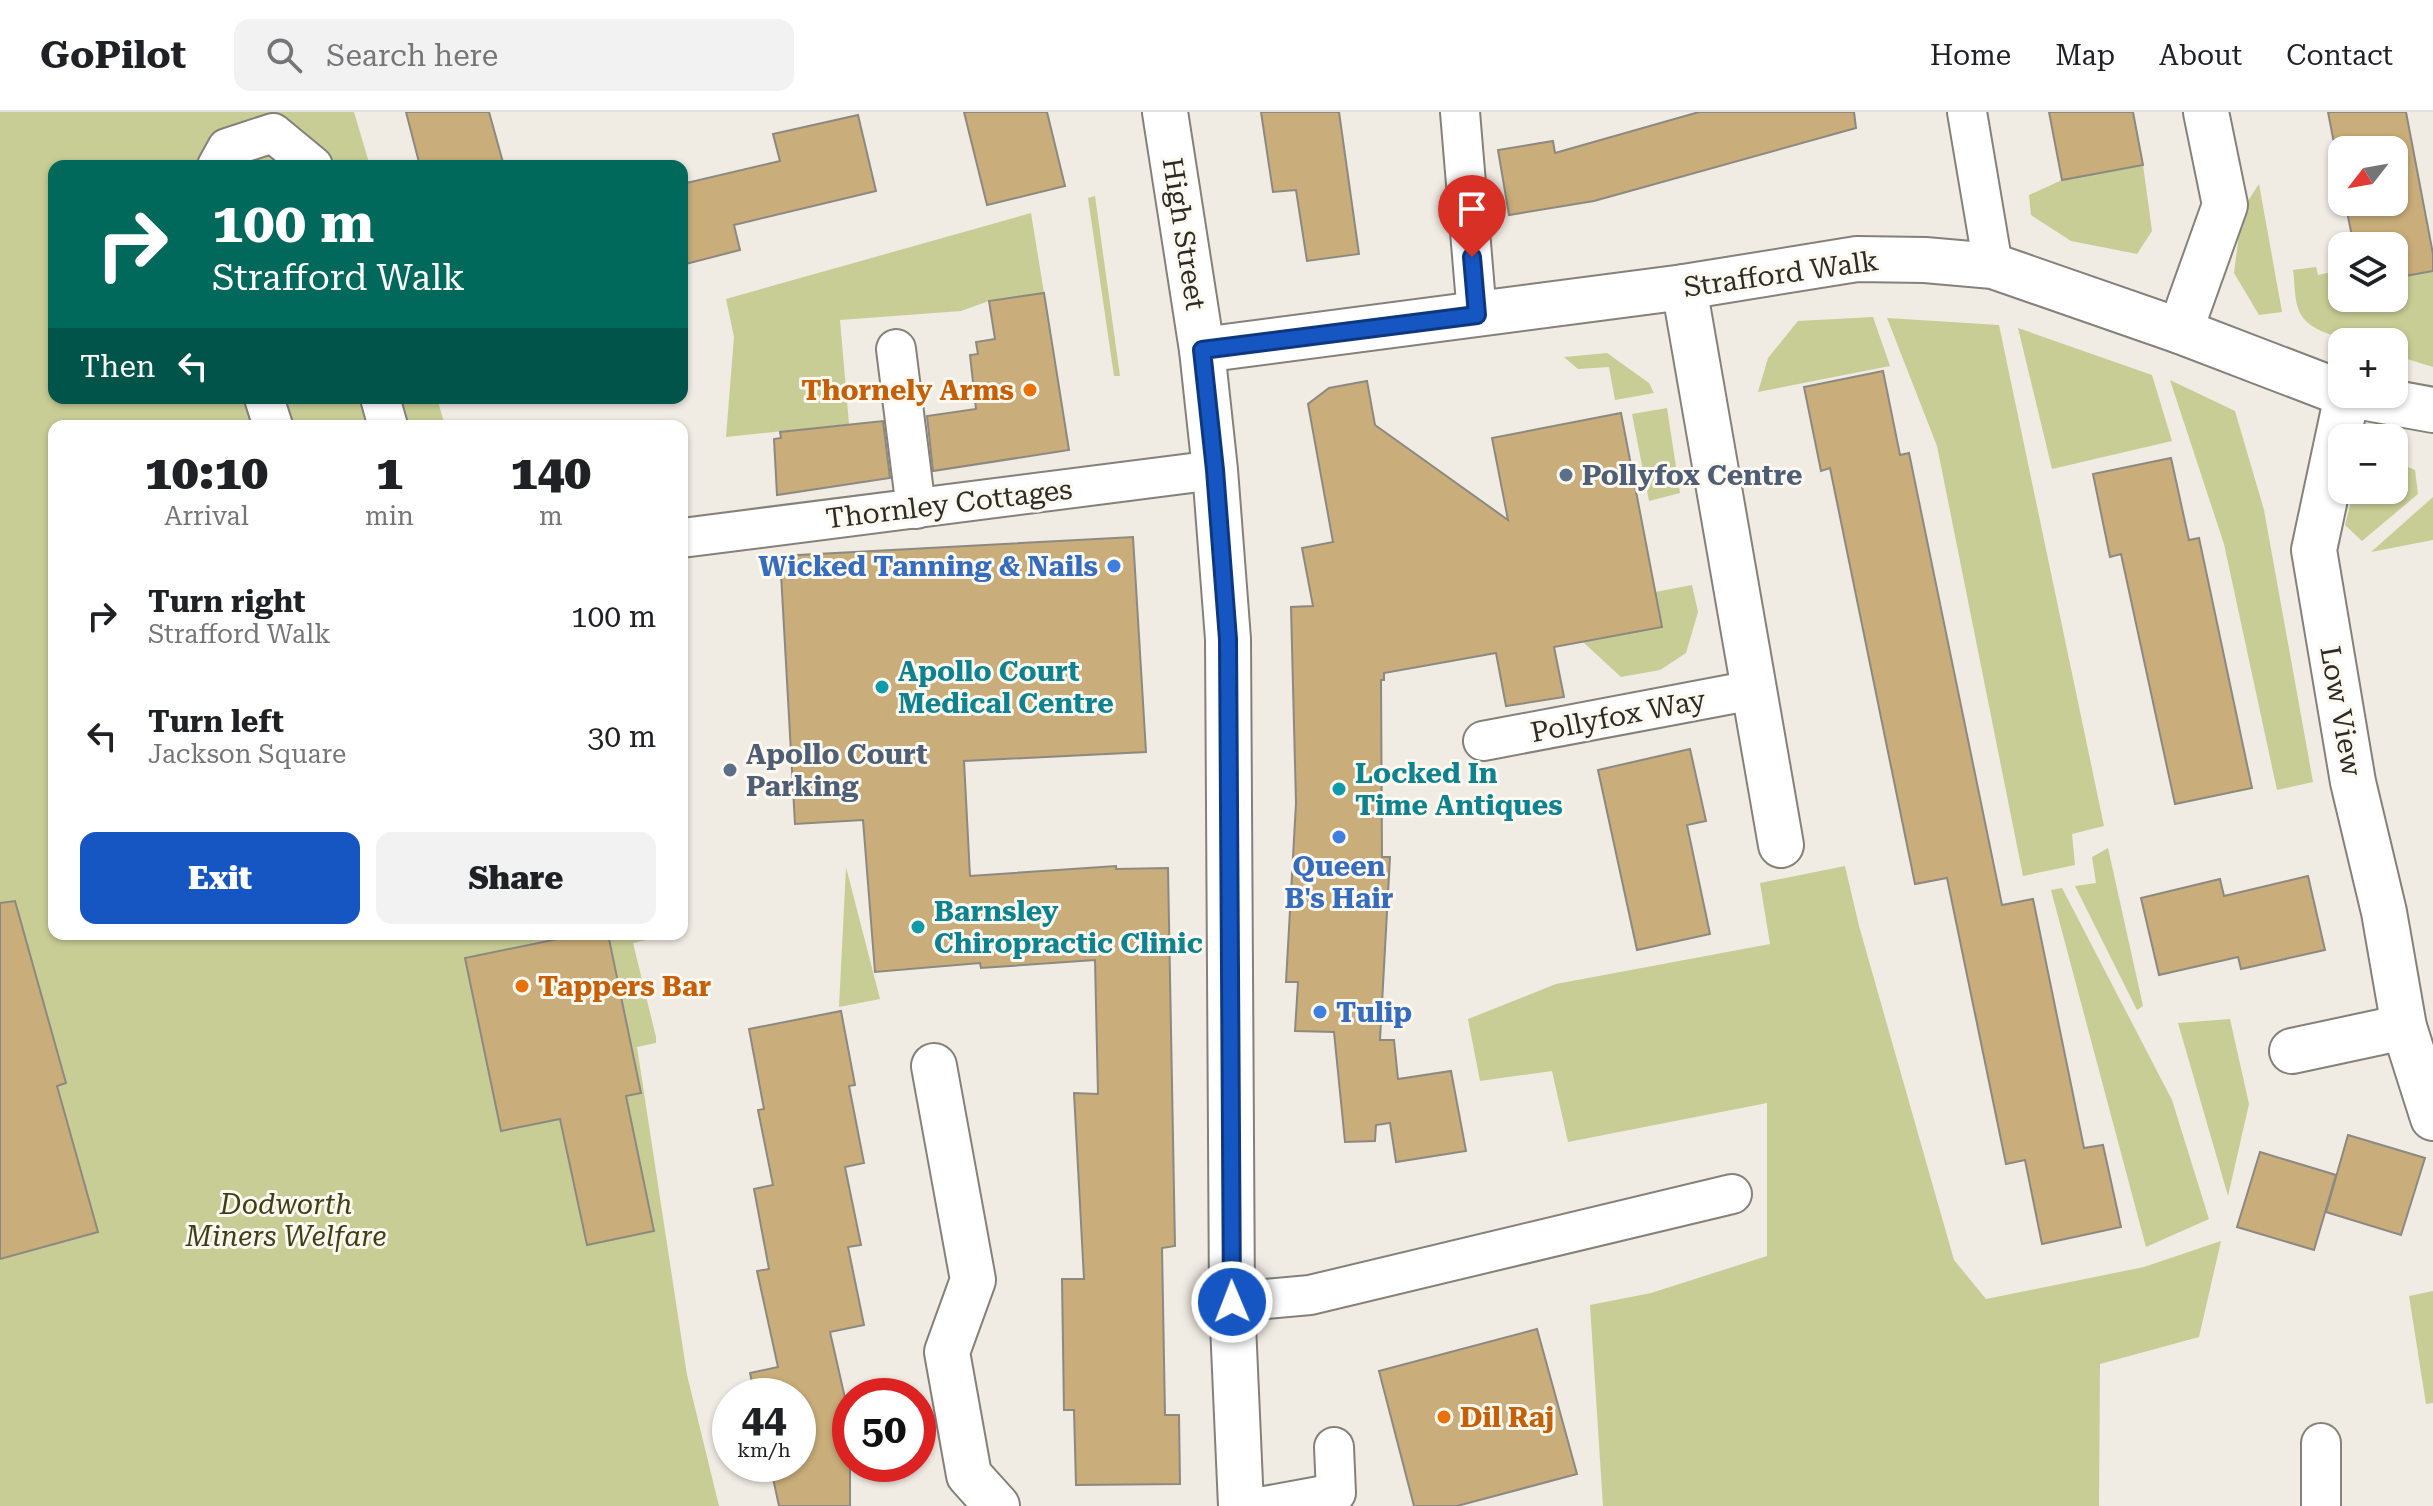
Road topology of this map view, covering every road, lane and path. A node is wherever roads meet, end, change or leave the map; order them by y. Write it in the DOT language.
graph roads {
  1 [pos="1165,112"];
  2 [pos="1460,112"];
  3 [pos="1967,112"];
  4 [pos="2206,112"];
  5 [pos="220,160"];
  6 [pos="306,160"];
  7 [pos="1993,266"];
  8 [pos="1684,287"];
  9 [pos="1477,315"];
  10 [pos="2180,331"];
  11 [pos="896,349"];
  12 [pos="1202,350"];
  13 [pos="2328,388"];
  14 [pos="2408,405"];
  15 [pos="2342,408"];
  16 [pos="2433,410"];
  17 [pos="1215,470"];
  18 [pos="916,509"];
  19 [pos="688,537"];
  20 [pos="1753,690"];
  21 [pos="1483,741"];
  22 [pos="1781,845"];
  23 [pos="2404,1027"];
  24 [pos="2292,1051"];
  25 [pos="934,1066"];
  26 [pos="2433,1118"];
  27 [pos="1732,1194"];
  28 [pos="1232,1302"];
  29 [pos="2321,1443"];
  30 [pos="1334,1447"];
  31 [pos="997,1506"];
  32 [pos="1241,1506"];
  33 [pos="1265,1506"];
  34 [pos="2321,1506"];
  1 -- 12 [label="street, High Street"];
  2 -- 9 [label="lane"];
  3 -- 7 [label="lane"];
  4 -- 10 [label="street"];
  5 -- 6 [label="lane"];
  7 -- 8 [label="street, Strafford Walk"];
  7 -- 10 [label="street, Strafford Walk"];
  8 -- 9 [label="street, Strafford Walk"];
  8 -- 20 [label="street"];
  9 -- 12 [label="street, Strafford Walk"];
  10 -- 13 [label="street, Strafford Walk"];
  11 -- 18 [label="lane"];
  12 -- 17 [label="street, High Street"];
  14 -- 16 [label="street, Strafford Walk"];
  15 -- 23 [label="street, Low View"];
  17 -- 18 [label="lane, Thornley Cottages"];
  17 -- 28 [label="street, High Street"];
  18 -- 19 [label="lane, Thornley Cottages"];
  20 -- 21 [label="lane, Pollyfox Way"];
  20 -- 22 [label="street"];
  23 -- 24 [label="street"];
  23 -- 26 [label="street, Low View"];
  25 -- 31 [label="street"];
  27 -- 28 [label="lane"];
  28 -- 32 [label="street, High Street"];
  29 -- 34 [label="lane"];
  30 -- 33 [label="lane"];
}
